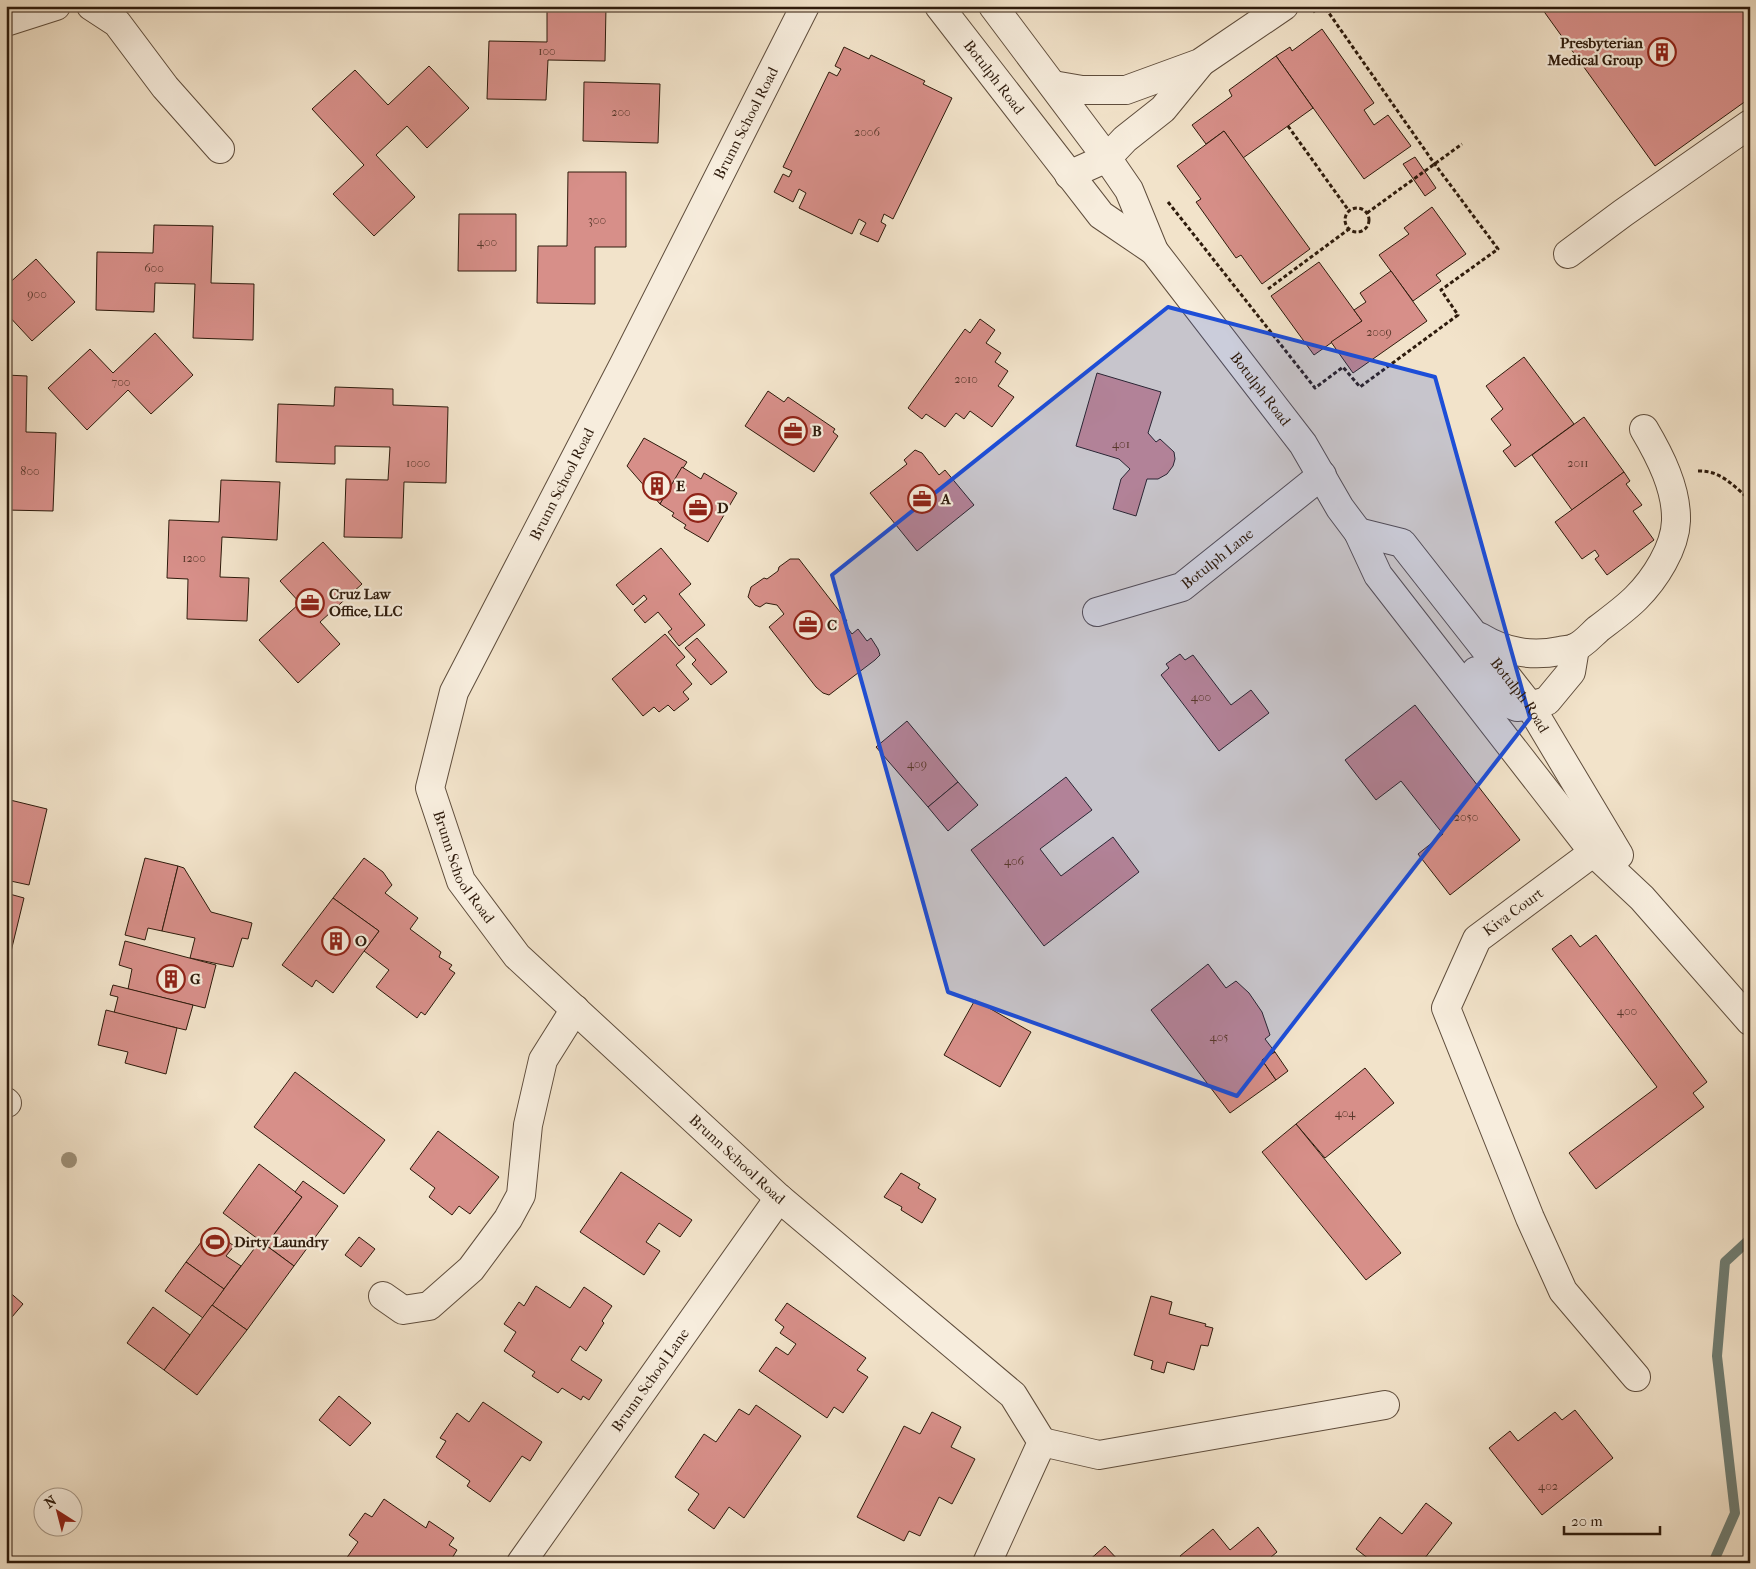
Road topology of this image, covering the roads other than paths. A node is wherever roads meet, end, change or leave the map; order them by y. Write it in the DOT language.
graph roads {
  1 [pos="56,6"];
  2 [pos="91,6"];
  3 [pos="805,6"];
  4 [pos="939,6"];
  5 [pos="993,6"];
  6 [pos="1295,12"];
  7 [pos="6,22"];
  8 [pos="1200,63"];
  9 [pos="1053,85"];
  10 [pos="1750,124"];
  11 [pos="220,149"];
  12 [pos="1107,158"];
  13 [pos="1069,175"];
  14 [pos="1154,251"];
  15 [pos="1568,254"];
  16 [pos="1644,429"];
  17 [pos="1322,475"];
  18 [pos="1358,532"];
  19 [pos="1378,575"];
  20 [pos="1097,612"];
  21 [pos="1474,634"];
  22 [pos="1575,648"];
  23 [pos="1530,706"];
  24 [pos="1602,846"];
  25 [pos="575,1009"];
  26 [pos="1750,1021"];
  27 [pos="779,1198"];
  28 [pos="383,1296"];
  29 [pos="1636,1377"];
  30 [pos="1385,1405"];
  31 [pos="1042,1442"];
  32 [pos="521,1563"];
  33 [pos="987,1563"];
  1 -- 7 [label="street"];
  2 -- 11 [label="street"];
  3 -- 25 [label="street, Brunn School Road"];
  4 -- 13 [label="street, Botulph Road"];
  5 -- 9 [label="street, Botulph Road"];
  6 -- 8 [label="street"];
  8 -- 9 [label="street"];
  8 -- 12 [label="street"];
  9 -- 12 [label="street, Botulph Road"];
  10 -- 15 [label="street"];
  12 -- 13 [label="street"];
  12 -- 14 [label="street, Botulph Road"];
  13 -- 14 [label="street, Botulph Road"];
  14 -- 17 [label="street, Botulph Road"];
  16 -- 22 [label="street"];
  17 -- 18 [label="street, Botulph Road"];
  17 -- 20 [label="street, Botulph Lane"];
  18 -- 19 [label="street, Botulph Road"];
  18 -- 21 [label="street, Botulph Road"];
  19 -- 23 [label="street"];
  19 -- 24 [label="street, Botulph Road"];
  21 -- 22 [label="street"];
  21 -- 23 [label="street, Botulph Road"];
  22 -- 23 [label="street"];
  23 -- 24 [label="street, Botulph Road"];
  24 -- 26 [label="street, Botulph Road"];
  24 -- 29 [label="street, Kiva Court"];
  25 -- 27 [label="street, Brunn School Road"];
  25 -- 28 [label="street"];
  27 -- 31 [label="street, Brunn School Road"];
  27 -- 32 [label="street, Brunn School Lane"];
  30 -- 31 [label="street"];
  31 -- 33 [label="street"];
}
